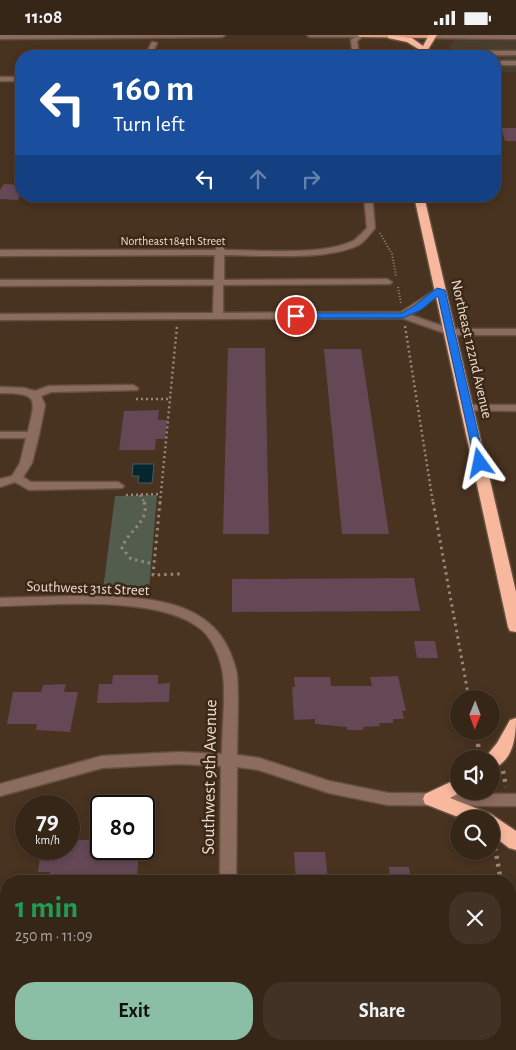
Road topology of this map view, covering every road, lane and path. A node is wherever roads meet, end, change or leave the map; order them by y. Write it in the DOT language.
graph roads {
  1 [pos="222,35"];
  2 [pos="310,35"];
  3 [pos="361,35"];
  4 [pos="432,35"];
  5 [pos="114,36"];
  6 [pos="391,36"];
  7 [pos="0,37"];
  8 [pos="516,37"];
  9 [pos="154,43"];
  10 [pos="151,50"];
  11 [pos="355,50"];
  12 [pos="419,50"];
  13 [pos="424,50"];
  14 [pos="501,53"];
  15 [pos="516,53"];
  16 [pos="501,63"];
  17 [pos="516,63"];
  18 [pos="0,79"];
  19 [pos="15,79"];
  20 [pos="369,202"];
  21 [pos="420,202"];
  22 [pos="372,215"];
  23 [pos="294,245"];
  24 [pos="0,246"];
  25 [pos="220,250"];
  26 [pos="0,253"];
  27 [pos="219,282"];
  28 [pos="387,282"];
  29 [pos="0,283"];
  30 [pos="440,290"];
  31 [pos="403,315"];
  32 [pos="218,316"];
  33 [pos="0,317"];
  34 [pos="178,324"];
  35 [pos="450,332"];
  36 [pos="516,332"];
  37 [pos="133,388"];
  38 [pos="0,391"];
  39 [pos="36,395"];
  40 [pos="468,408"];
  41 [pos="516,408"];
  42 [pos="0,435"];
  43 [pos="33,435"];
  44 [pos="16,478"];
  45 [pos="0,483"];
  46 [pos="118,486"];
  47 [pos="140,495"];
  48 [pos="154,564"];
  49 [pos="180,574"];
  50 [pos="0,602"];
  51 [pos="516,627"];
  52 [pos="230,674"];
  53 [pos="467,690"];
  54 [pos="516,725"];
  55 [pos="497,750"];
  56 [pos="227,760"];
  57 [pos="500,769"];
  58 [pos="450,790"];
  59 [pos="0,791"];
  60 [pos="432,799"];
  61 [pos="512,800"];
  62 [pos="461,810"];
  63 [pos="500,830"];
  64 [pos="516,842"];
  65 [pos="228,875"];
  1 -- 5 [label="street"];
  2 -- 3 [label="street"];
  3 -- 6 [label="main road"];
  3 -- 11 [label="street"];
  4 -- 6 [label="main road"];
  4 -- 8 [label="street"];
  4 -- 13 [label="highway"];
  5 -- 7 [label="street"];
  6 -- 12 [label="highway"];
  9 -- 10 [label="street"];
  14 -- 15 [label="street"];
  16 -- 17 [label="street"];
  18 -- 19 [label="street"];
  20 -- 22 [label="street"];
  21 -- 30 [label="highway, Northeast 122nd Avenue"];
  22 -- 25 [label="street, Northeast 184th Street"];
  22 -- 31 [label="path"];
  23 -- 25 [label="street, Northeast 184th Street"];
  24 -- 25 [label="street, Northeast 184th Street"];
  25 -- 26 [label="street, Northeast 184th Street"];
  25 -- 27 [label="street"];
  27 -- 28 [label="street"];
  27 -- 29 [label="street"];
  27 -- 32 [label="street"];
  30 -- 31 [label="street"];
  30 -- 35 [label="highway, Northeast 122nd Avenue"];
  31 -- 32 [label="street"];
  31 -- 35 [label="street"];
  31 -- 53 [label="path"];
  32 -- 33 [label="street"];
  34 -- 48 [label="path"];
  35 -- 36 [label="street"];
  35 -- 40 [label="highway, Northeast 122nd Avenue"];
  37 -- 39 [label="street"];
  38 -- 39 [label="street"];
  39 -- 43 [label="street"];
  40 -- 41 [label="street"];
  40 -- 51 [label="highway, Northeast 122nd Avenue"];
  42 -- 43 [label="street"];
  43 -- 44 [label="street"];
  44 -- 45 [label="street"];
  44 -- 46 [label="street"];
  47 -- 48 [label="path"];
  48 -- 49 [label="path"];
  50 -- 52 [label="street, Southwest 31st Street"];
  52 -- 56 [label="street, Southwest 9th Avenue"];
  54 -- 55 [label="highway"];
  56 -- 59 [label="street"];
  56 -- 60 [label="street"];
  56 -- 65 [label="street, Southwest 9th Avenue"];
  57 -- 61 [label="path"];
  58 -- 60 [label="highway"];
  60 -- 61 [label="street"];
  60 -- 62 [label="highway"];
  63 -- 64 [label="highway"];
}
